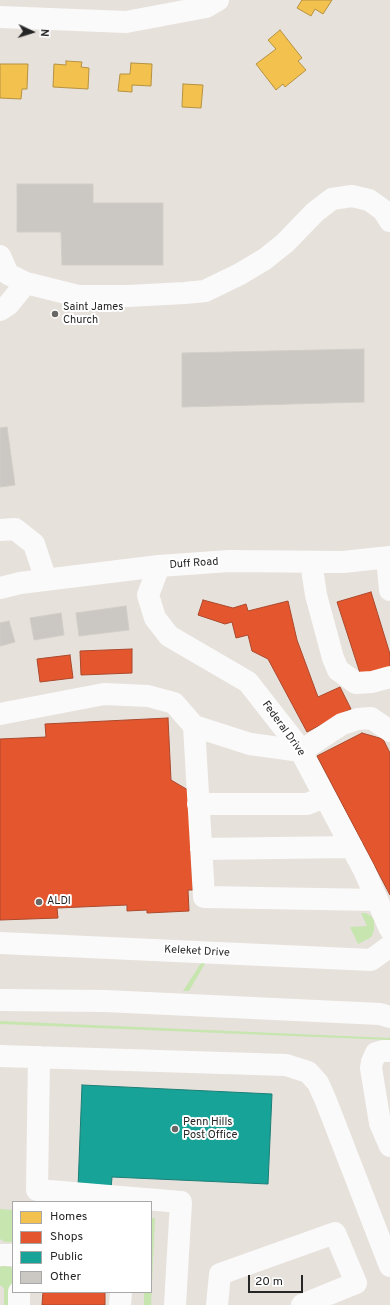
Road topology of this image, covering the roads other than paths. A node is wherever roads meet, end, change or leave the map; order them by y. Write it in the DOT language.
graph roads {
  1 [pos="218,0"];
  2 [pos="0,17"];
  3 [pos="390,221"];
  4 [pos="11,271"];
  5 [pos="0,310"];
  6 [pos="0,530"];
  7 [pos="388,557"];
  8 [pos="311,562"];
  9 [pos="159,566"];
  10 [pos="46,580"];
  11 [pos="0,588"];
  12 [pos="390,590"];
  13 [pos="390,677"];
  14 [pos="0,714"];
  15 [pos="194,726"];
  16 [pos="390,731"];
  17 [pos="301,751"];
  18 [pos="326,797"];
  19 [pos="198,804"];
  20 [pos="352,847"];
  21 [pos="201,849"];
  22 [pos="377,900"];
  23 [pos="390,929"];
  24 [pos="0,943"];
  25 [pos="390,946"];
  26 [pos="0,1000"];
  27 [pos="387,1014"];
  28 [pos="390,1051"];
  29 [pos="0,1056"];
  30 [pos="40,1057"];
  31 [pos="382,1093"];
  32 [pos="390,1146"];
  33 [pos="0,1255"];
  34 [pos="12,1255"];
  35 [pos="390,1266"];
  36 [pos="19,1293"];
  37 [pos="121,1293"];
  38 [pos="19,1305"];
  39 [pos="120,1305"];
  40 [pos="175,1305"];
  41 [pos="217,1305"];
  42 [pos="302,1305"];
  1 -- 2 [label="street"];
  3 -- 4 [label="street"];
  4 -- 5 [label="street"];
  6 -- 10 [label="street"];
  7 -- 8 [label="street, Duff Road"];
  7 -- 12 [label="street"];
  8 -- 9 [label="street, Duff Road"];
  8 -- 13 [label="street"];
  9 -- 10 [label="street, Duff Road"];
  9 -- 17 [label="street, Federal Drive"];
  10 -- 11 [label="street, Duff Road"];
  14 -- 15 [label="street"];
  15 -- 17 [label="street"];
  15 -- 19 [label="street"];
  16 -- 17 [label="street"];
  17 -- 18 [label="street, Federal Drive"];
  18 -- 19 [label="street"];
  18 -- 20 [label="street, Federal Drive"];
  19 -- 21 [label="street"];
  20 -- 21 [label="street"];
  20 -- 22 [label="street, Federal Drive"];
  21 -- 22 [label="street"];
  22 -- 23 [label="street, Federal Drive"];
  24 -- 25 [label="street, Keleket Drive"];
  26 -- 27 [label="street"];
  28 -- 31 [label="street"];
  29 -- 30 [label="street"];
  30 -- 35 [label="street"];
  30 -- 40 [label="street"];
  31 -- 32 [label="street"];
  33 -- 34 [label="street"];
  36 -- 38 [label="street"];
  37 -- 39 [label="street"];
  41 -- 42 [label="street"];
}
